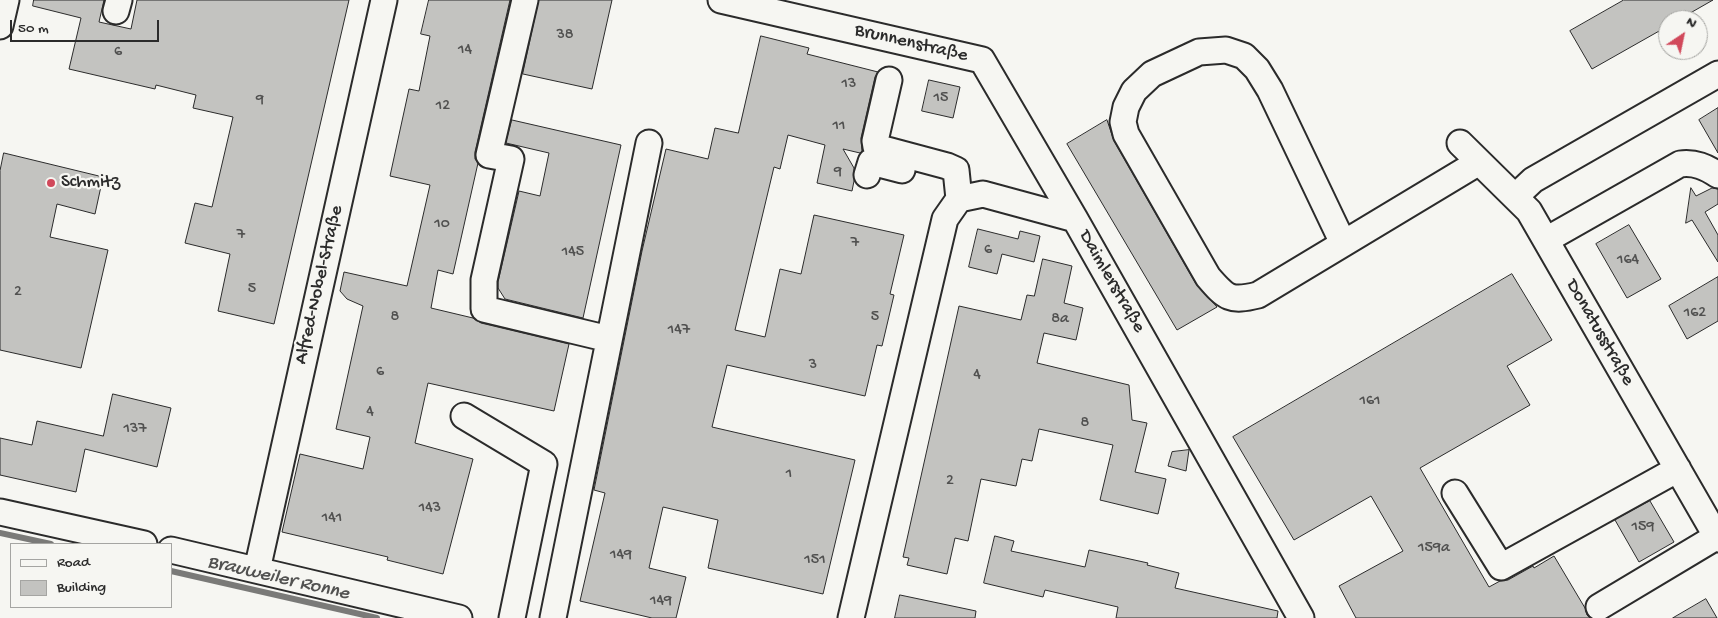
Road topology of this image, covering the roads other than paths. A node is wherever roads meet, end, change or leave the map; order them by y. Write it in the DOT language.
graph roads {
  1 [pos="6,0"];
  2 [pos="384,0"];
  3 [pos="525,0"];
  4 [pos="721,0"];
  5 [pos="0,26"];
  6 [pos="1718,74"];
  7 [pos="889,80"];
  8 [pos="649,143"];
  9 [pos="1460,143"];
  10 [pos="1479,162"];
  11 [pos="867,175"];
  12 [pos="1718,175"];
  13 [pos="958,192"];
  14 [pos="1515,197"];
  15 [pos="1075,219"];
  16 [pos="1546,240"];
  17 [pos="1344,243"];
  18 [pos="609,339"];
  19 [pos="464,416"];
  20 [pos="1678,469"];
  21 [pos="1455,493"];
  22 [pos="0,512"];
  23 [pos="1717,538"];
  24 [pos="140,543"];
  25 [pos="172,550"];
  26 [pos="257,570"];
  27 [pos="371,607"];
  28 [pos="1599,607"];
  29 [pos="459,618"];
  30 [pos="512,618"];
  31 [pos="553,618"];
  32 [pos="852,618"];
  33 [pos="1301,618"];
  1 -- 5 [label="street"];
  2 -- 26 [label="street, Alfred-Nobel-Straße"];
  3 -- 18 [label="street"];
  4 -- 15 [label="street, Brunnenstraße"];
  6 -- 14 [label="street"];
  7 -- 13 [label="street"];
  8 -- 18 [label="street"];
  9 -- 10 [label="street, Donatusstraße"];
  10 -- 14 [label="street, Donatusstraße"];
  10 -- 17 [label="street"];
  11 -- 13 [label="street"];
  12 -- 16 [label="street"];
  13 -- 15 [label="street, Daimlerstraße"];
  13 -- 32 [label="street"];
  14 -- 16 [label="street, Donatusstraße"];
  15 -- 33 [label="street, Daimlerstraße"];
  16 -- 20 [label="street, Donatusstraße"];
  17 -- 17 [label="street"];
  18 -- 31 [label="street"];
  19 -- 30 [label="street"];
  20 -- 21 [label="street"];
  20 -- 23 [label="street, Donatusstraße"];
  22 -- 24 [label="street"];
  23 -- 28 [label="street"];
  25 -- 26 [label="street"];
  26 -- 27 [label="street"];
  27 -- 29 [label="street"];
}
